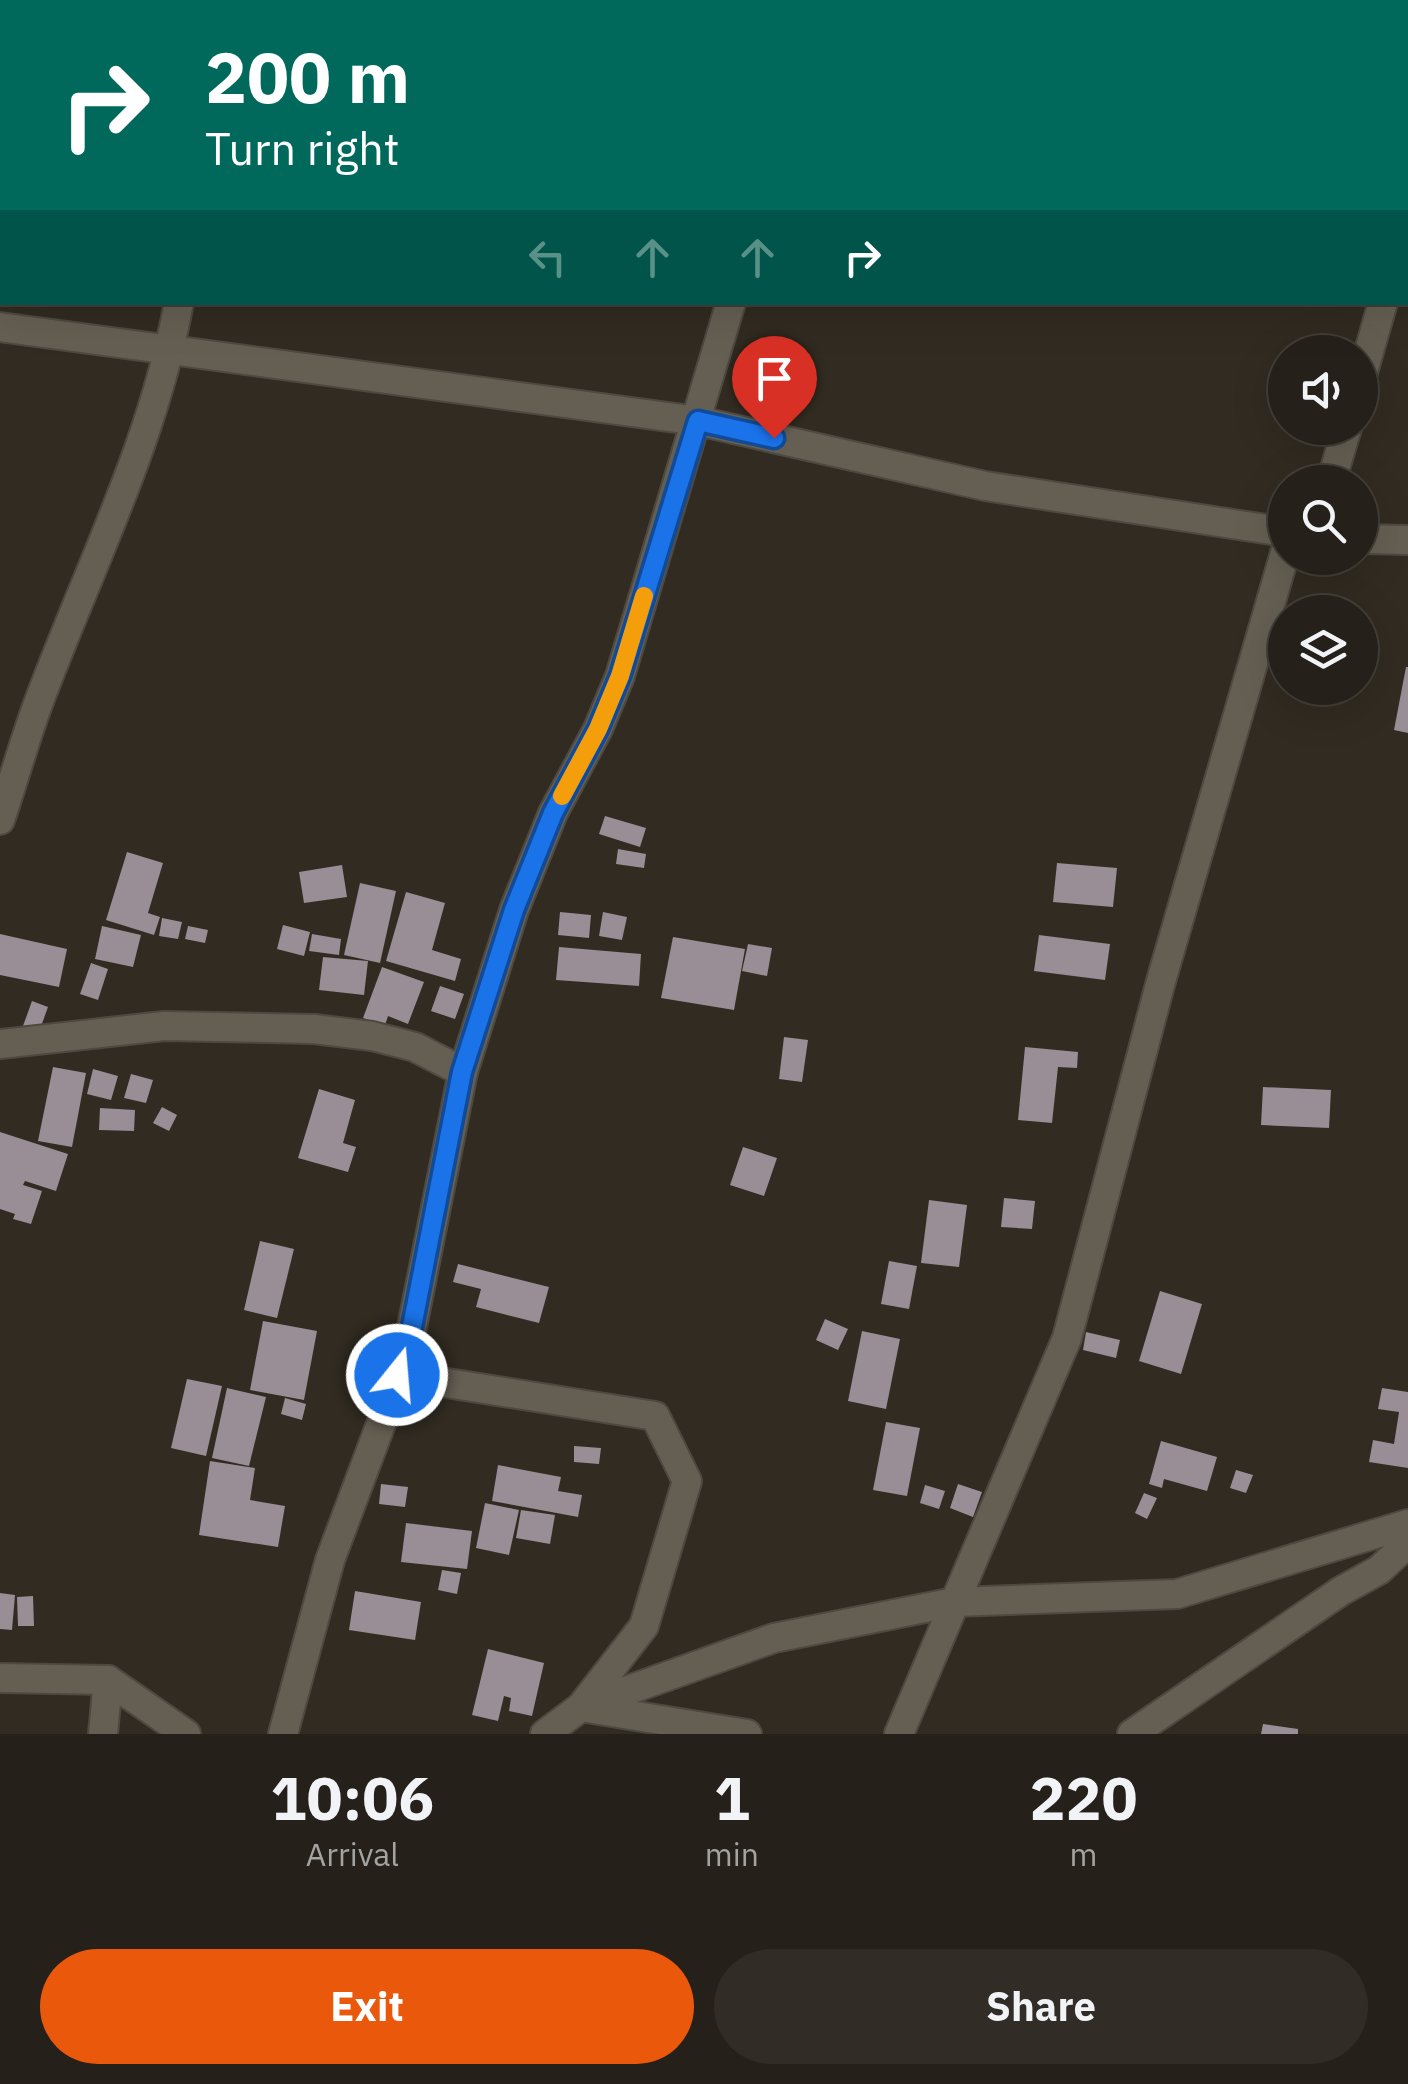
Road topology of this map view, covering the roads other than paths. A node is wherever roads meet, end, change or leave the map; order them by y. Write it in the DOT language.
graph roads {
  1 [pos="178,305"];
  2 [pos="729,305"];
  3 [pos="1382,305"];
  4 [pos="0,327"];
  5 [pos="1374,335"];
  6 [pos="170,350"];
  7 [pos="698,421"];
  8 [pos="1268,529"];
  9 [pos="1378,539"];
  10 [pos="1408,540"];
  11 [pos="1279,575"];
  12 [pos="0,820"];
  13 [pos="0,1044"];
  14 [pos="462,1072"];
  15 [pos="397,1375"];
  16 [pos="1408,1524"];
  17 [pos="1408,1543"];
  18 [pos="955,1602"];
  19 [pos="0,1678"];
  20 [pos="108,1680"];
  21 [pos="580,1707"];
  22 [pos="103,1734"];
  23 [pos="186,1734"];
  24 [pos="283,1734"];
  25 [pos="545,1734"];
  26 [pos="747,1734"];
  27 [pos="899,1734"];
  28 [pos="1132,1734"];
  1 -- 6 [label="street"];
  2 -- 7 [label="street"];
  3 -- 5 [label="street"];
  4 -- 6 [label="street"];
  6 -- 7 [label="street"];
  6 -- 12 [label="street"];
  7 -- 8 [label="street"];
  7 -- 14 [label="street"];
  9 -- 10 [label="street"];
  11 -- 18 [label="street"];
  13 -- 14 [label="street"];
  14 -- 15 [label="street"];
  15 -- 21 [label="street"];
  15 -- 24 [label="street"];
  16 -- 18 [label="street"];
  17 -- 28 [label="street"];
  18 -- 21 [label="street"];
  18 -- 27 [label="street"];
  19 -- 20 [label="street"];
  20 -- 22 [label="street"];
  20 -- 23 [label="street"];
  21 -- 25 [label="street"];
  21 -- 26 [label="street"];
}
